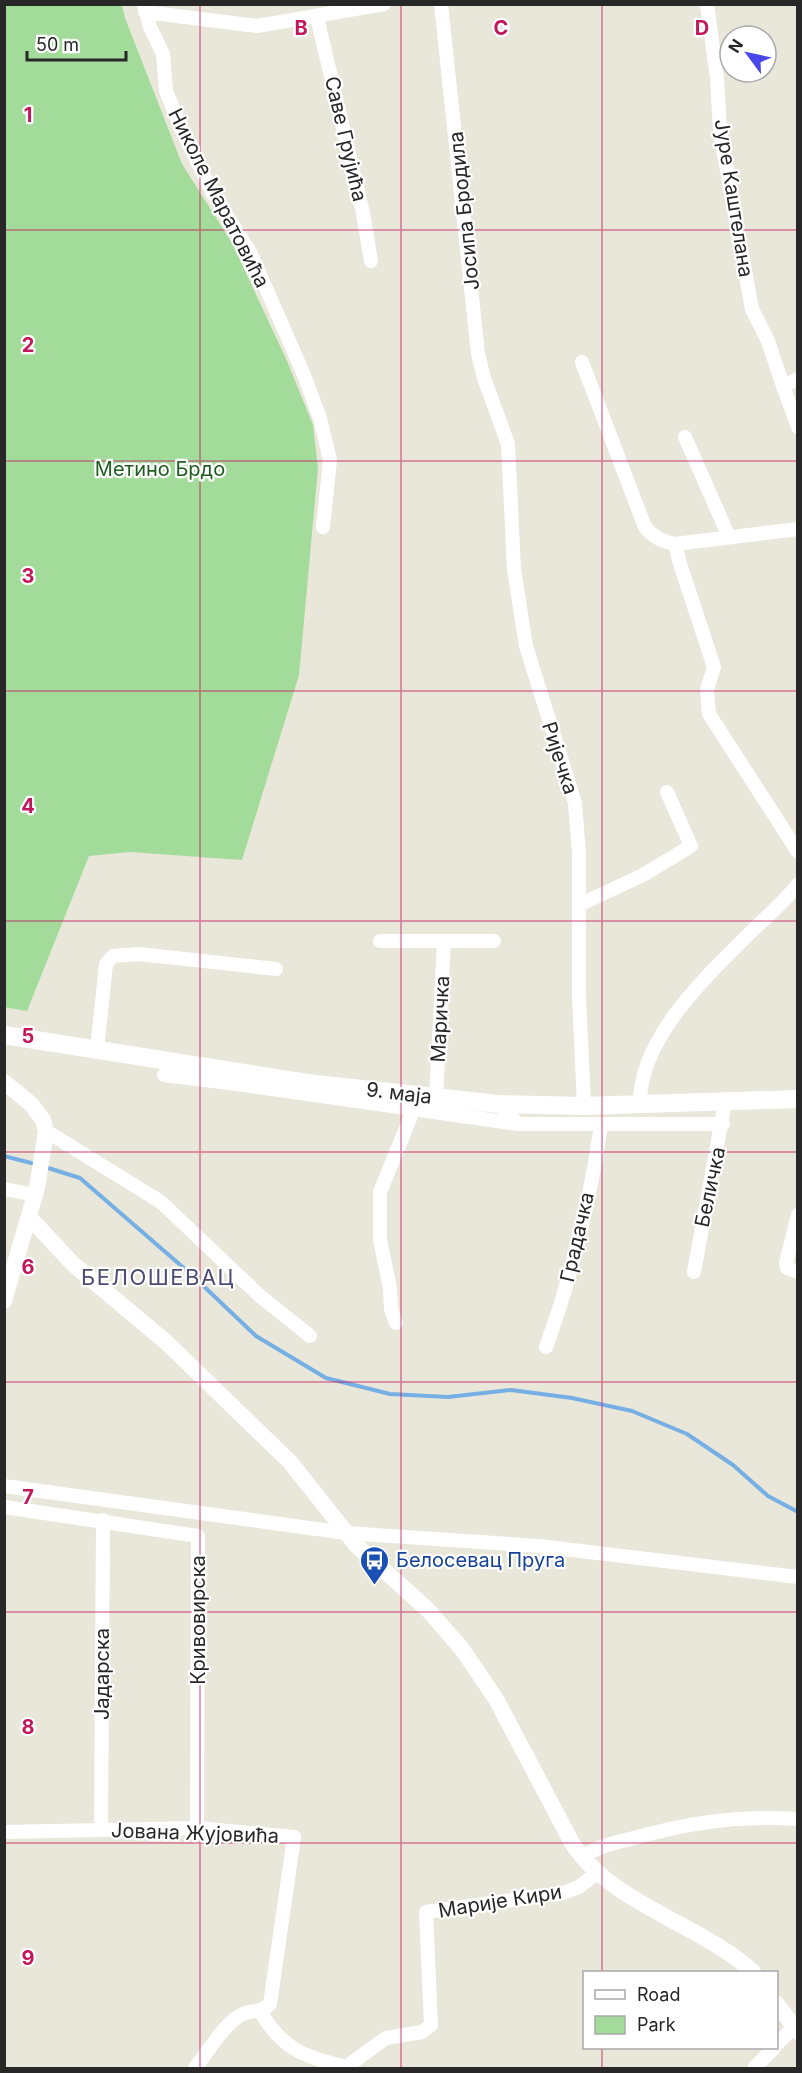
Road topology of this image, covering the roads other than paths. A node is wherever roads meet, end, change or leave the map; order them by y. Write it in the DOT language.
graph roads {
  1 [pos="384,4"];
  2 [pos="441,4"];
  3 [pos="707,4"];
  4 [pos="145,8"];
  5 [pos="317,17"];
  6 [pos="371,261"];
  7 [pos="582,362"];
  8 [pos="798,380"];
  9 [pos="783,386"];
  10 [pos="498,416"];
  11 [pos="798,428"];
  12 [pos="685,437"];
  13 [pos="323,527"];
  14 [pos="798,529"];
  15 [pos="729,537"];
  16 [pos="675,544"];
  17 [pos="667,792"];
  18 [pos="798,852"];
  19 [pos="798,884"];
  20 [pos="579,905"];
  21 [pos="380,941"];
  22 [pos="444,941"];
  23 [pos="494,941"];
  24 [pos="276,969"];
  25 [pos="4,1035"];
  26 [pos="97,1050"];
  27 [pos="164,1075"];
  28 [pos="231,1077"];
  29 [pos="4,1082"];
  30 [pos="436,1097"];
  31 [pos="798,1099"];
  32 [pos="726,1102"];
  33 [pos="498,1104"];
  34 [pos="640,1104"];
  35 [pos="584,1106"];
  36 [pos="413,1111"];
  37 [pos="518,1124"];
  38 [pos="723,1124"];
  39 [pos="601,1126"];
  40 [pos="46,1131"];
  41 [pos="4,1189"];
  42 [pos="36,1192"];
  43 [pos="798,1215"];
  44 [pos="28,1217"];
  45 [pos="54,1244"];
  46 [pos="17,1251"];
  47 [pos="792,1270"];
  48 [pos="694,1272"];
  49 [pos="4,1301"];
  50 [pos="396,1323"];
  51 [pos="310,1336"];
  52 [pos="546,1347"];
  53 [pos="4,1486"];
  54 [pos="4,1507"];
  55 [pos="103,1520"];
  56 [pos="346,1533"];
  57 [pos="798,1577"];
  58 [pos="798,1819"];
  59 [pos="101,1828"];
  60 [pos="197,1828"];
  61 [pos="4,1832"];
  62 [pos="582,1857"];
  63 [pos="598,1872"];
  64 [pos="752,1971"];
  65 [pos="778,2004"];
  66 [pos="260,2011"];
  67 [pos="796,2030"];
  68 [pos="778,2044"];
  69 [pos="772,2049"];
  70 [pos="346,2067"];
  71 [pos="195,2068"];
  72 [pos="754,2068"];
  1 -- 5 [label="street"];
  2 -- 10 [label="street, Јосипа Бродила"];
  3 -- 9 [label="street, Јуре Каштелана"];
  4 -- 5 [label="street"];
  4 -- 13 [label="street, Николе Маратовића"];
  5 -- 6 [label="street, Саве Грујића"];
  7 -- 16 [label="street"];
  8 -- 9 [label="street"];
  9 -- 11 [label="street, Јуре Каштелана"];
  10 -- 20 [label="street, Ријечка"];
  12 -- 15 [label="street"];
  14 -- 15 [label="street"];
  15 -- 16 [label="street"];
  16 -- 18 [label="street"];
  17 -- 20 [label="street"];
  19 -- 34 [label="street"];
  20 -- 35 [label="street, Ријечка"];
  21 -- 22 [label="street"];
  22 -- 23 [label="street"];
  22 -- 30 [label="street, Маричка"];
  24 -- 26 [label="street"];
  25 -- 26 [label="main road, 9. маја"];
  26 -- 28 [label="main road, 9. маја"];
  27 -- 28 [label="street"];
  28 -- 30 [label="main road, 9. маја"];
  28 -- 36 [label="street"];
  29 -- 40 [label="street"];
  30 -- 33 [label="main road, 9. маја"];
  31 -- 32 [label="main road, 9. маја"];
  32 -- 34 [label="main road, 9. маја"];
  32 -- 38 [label="street, Беличка"];
  33 -- 35 [label="main road, 9. маја"];
  33 -- 37 [label="street"];
  34 -- 35 [label="main road, 9. маја"];
  36 -- 37 [label="street"];
  36 -- 50 [label="street"];
  37 -- 39 [label="street"];
  38 -- 39 [label="street"];
  38 -- 48 [label="street, Беличка"];
  39 -- 52 [label="street, Градачка"];
  40 -- 42 [label="street"];
  40 -- 51 [label="street"];
  41 -- 42 [label="street"];
  42 -- 44 [label="street"];
  43 -- 47 [label="street"];
  44 -- 45 [label="street"];
  44 -- 46 [label="street"];
  45 -- 46 [label="street"];
  45 -- 56 [label="street"];
  46 -- 49 [label="street"];
  53 -- 56 [label="street"];
  54 -- 55 [label="street, Кривовирска"];
  55 -- 59 [label="street, Јадарска"];
  55 -- 60 [label="street, Кривовирска"];
  56 -- 57 [label="street"];
  56 -- 62 [label="street"];
  58 -- 62 [label="street"];
  59 -- 60 [label="street, Јована Жујовића"];
  59 -- 61 [label="street, Јована Жујовића"];
  60 -- 66 [label="street, Јована Жујовића"];
  62 -- 63 [label="street"];
  63 -- 64 [label="street"];
  63 -- 70 [label="street, Марије Кири"];
  65 -- 67 [label="street"];
  66 -- 70 [label="street"];
  66 -- 71 [label="street"];
  67 -- 68 [label="street"];
  69 -- 72 [label="street"];
}
